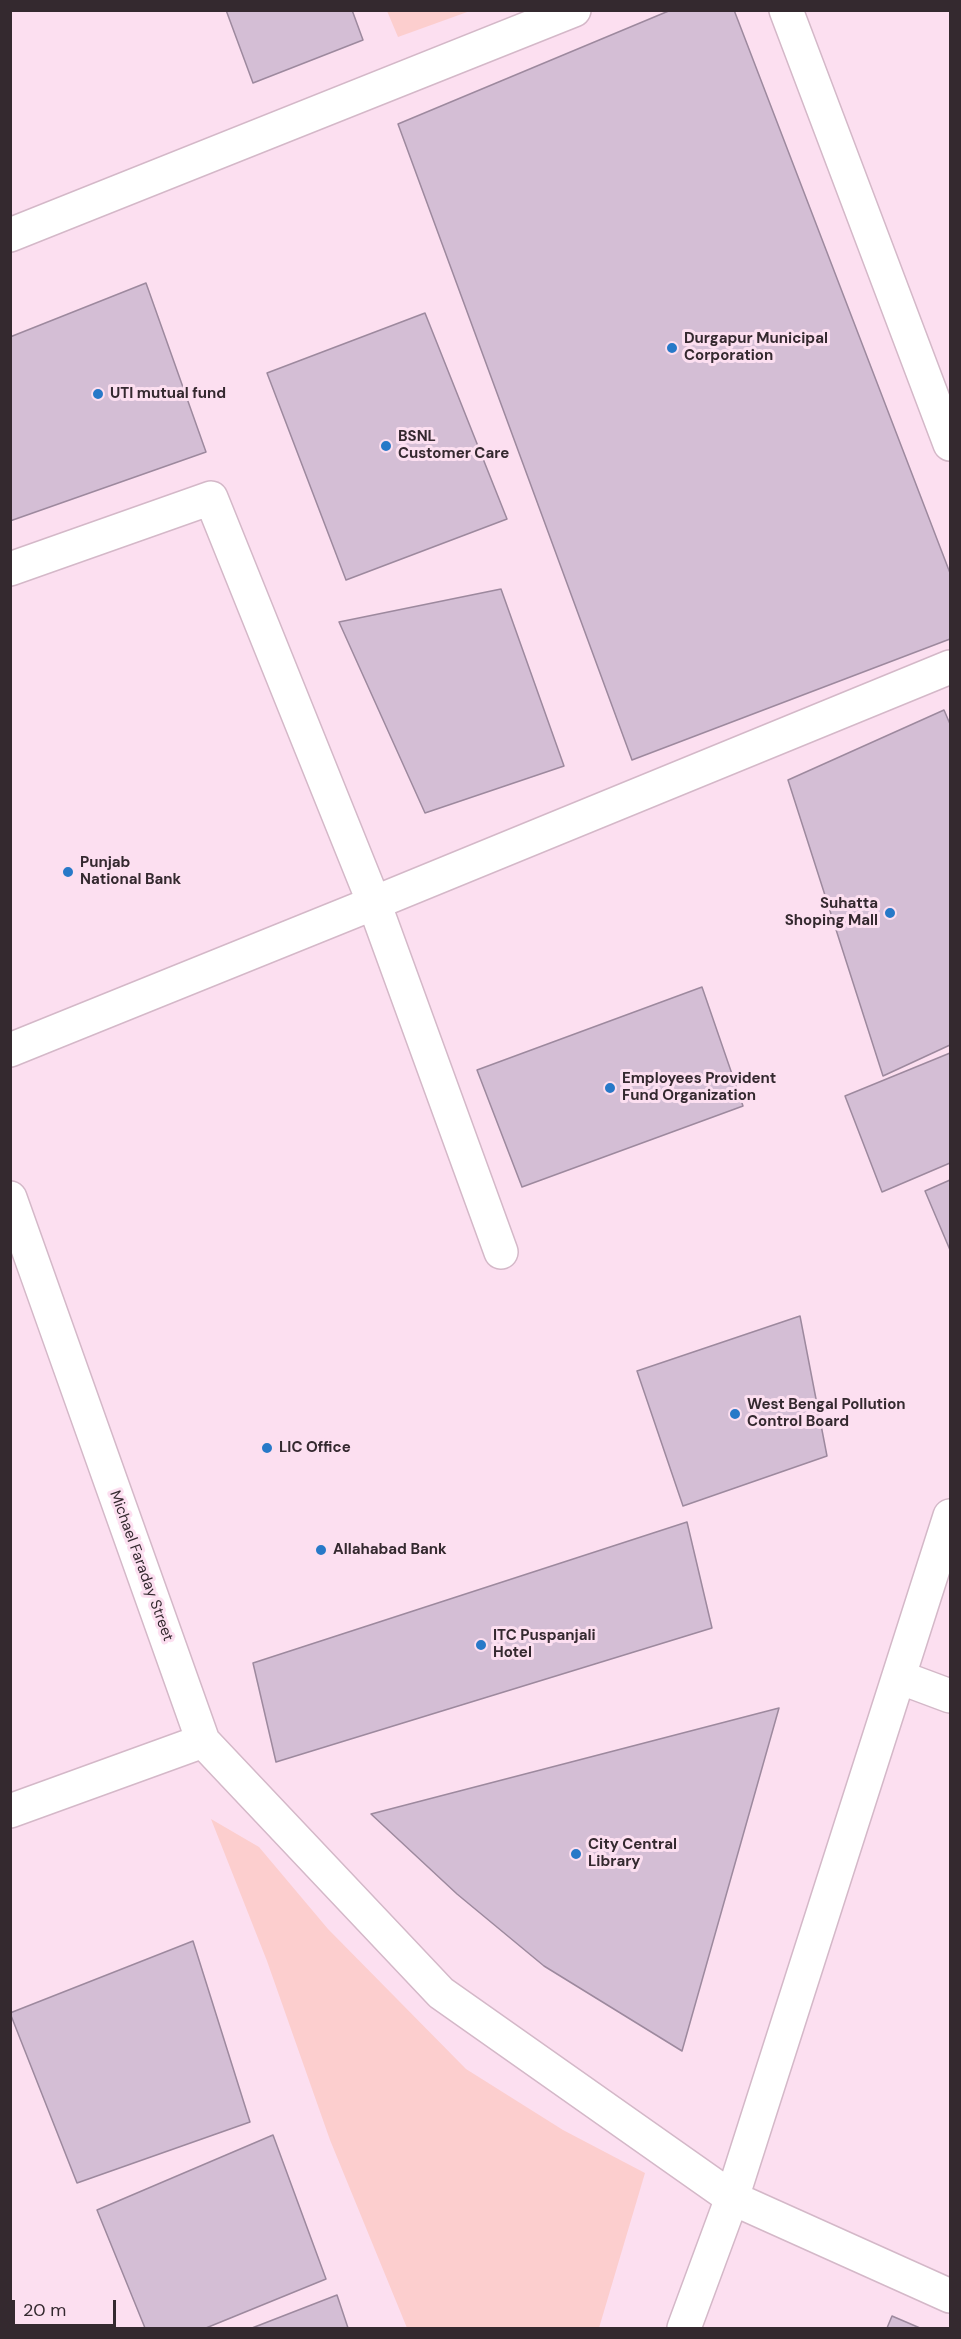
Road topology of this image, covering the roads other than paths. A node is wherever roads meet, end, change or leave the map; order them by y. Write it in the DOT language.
graph roads {
  1 [pos="574,10"];
  2 [pos="786,10"];
  3 [pos="10,235"];
  4 [pos="951,444"];
  5 [pos="10,569"];
  6 [pos="951,667"];
  7 [pos="374,903"];
  8 [pos="10,1050"];
  9 [pos="10,1198"];
  10 [pos="501,1252"];
  11 [pos="951,1516"];
  12 [pos="899,1677"];
  13 [pos="951,1696"];
  14 [pos="203,1741"];
  15 [pos="10,1811"];
  16 [pos="732,2198"];
  17 [pos="951,2296"];
  18 [pos="684,2328"];
  1 -- 3 [label="street"];
  2 -- 4 [label="street"];
  5 -- 7 [label="street"];
  6 -- 7 [label="street"];
  7 -- 8 [label="street"];
  7 -- 10 [label="street"];
  9 -- 14 [label="street, Michael Faraday Street"];
  11 -- 12 [label="street"];
  12 -- 13 [label="street"];
  12 -- 16 [label="street"];
  14 -- 15 [label="street"];
  14 -- 16 [label="street"];
  16 -- 17 [label="street"];
  16 -- 18 [label="street"];
}
